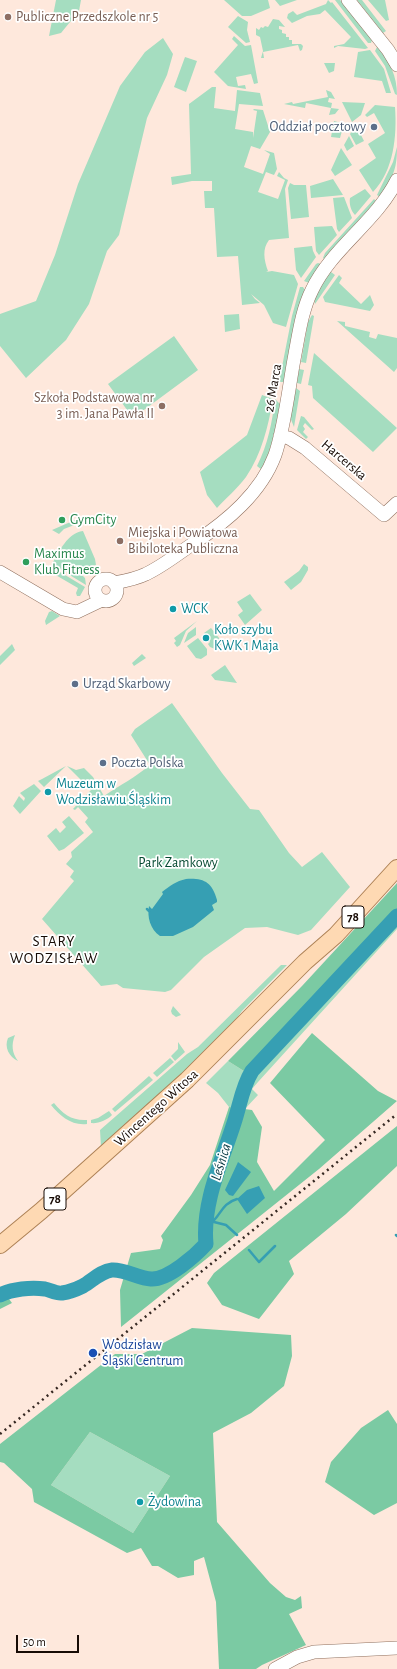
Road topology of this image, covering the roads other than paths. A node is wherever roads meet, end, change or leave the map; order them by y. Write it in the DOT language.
graph roads {
  1 [pos="348,0"];
  2 [pos="397,65"];
  3 [pos="397,180"];
  4 [pos="280,436"];
  5 [pos="397,503"];
  6 [pos="0,572"];
  7 [pos="115,588"];
  8 [pos="97,596"];
  9 [pos="397,855"];
  10 [pos="397,868"];
  11 [pos="305,962"];
  12 [pos="0,1245"];
  13 [pos="397,1648"];
  14 [pos="280,1666"];
  1 -- 2 [label="street"];
  3 -- 4 [label="street, 26 Marca"];
  4 -- 5 [label="street, Harcerska"];
  4 -- 7 [label="street, 26 Marca"];
  6 -- 8 [label="street"];
  7 -- 8 [label="street"];
  7 -- 8 [label="street"];
  9 -- 11 [label="main road, Wincentego Witosa / 78"];
  10 -- 11 [label="main road, Wincentego Witosa / 78"];
  11 -- 12 [label="main road, Wincentego Witosa / 78"];
  13 -- 14 [label="street"];
}
